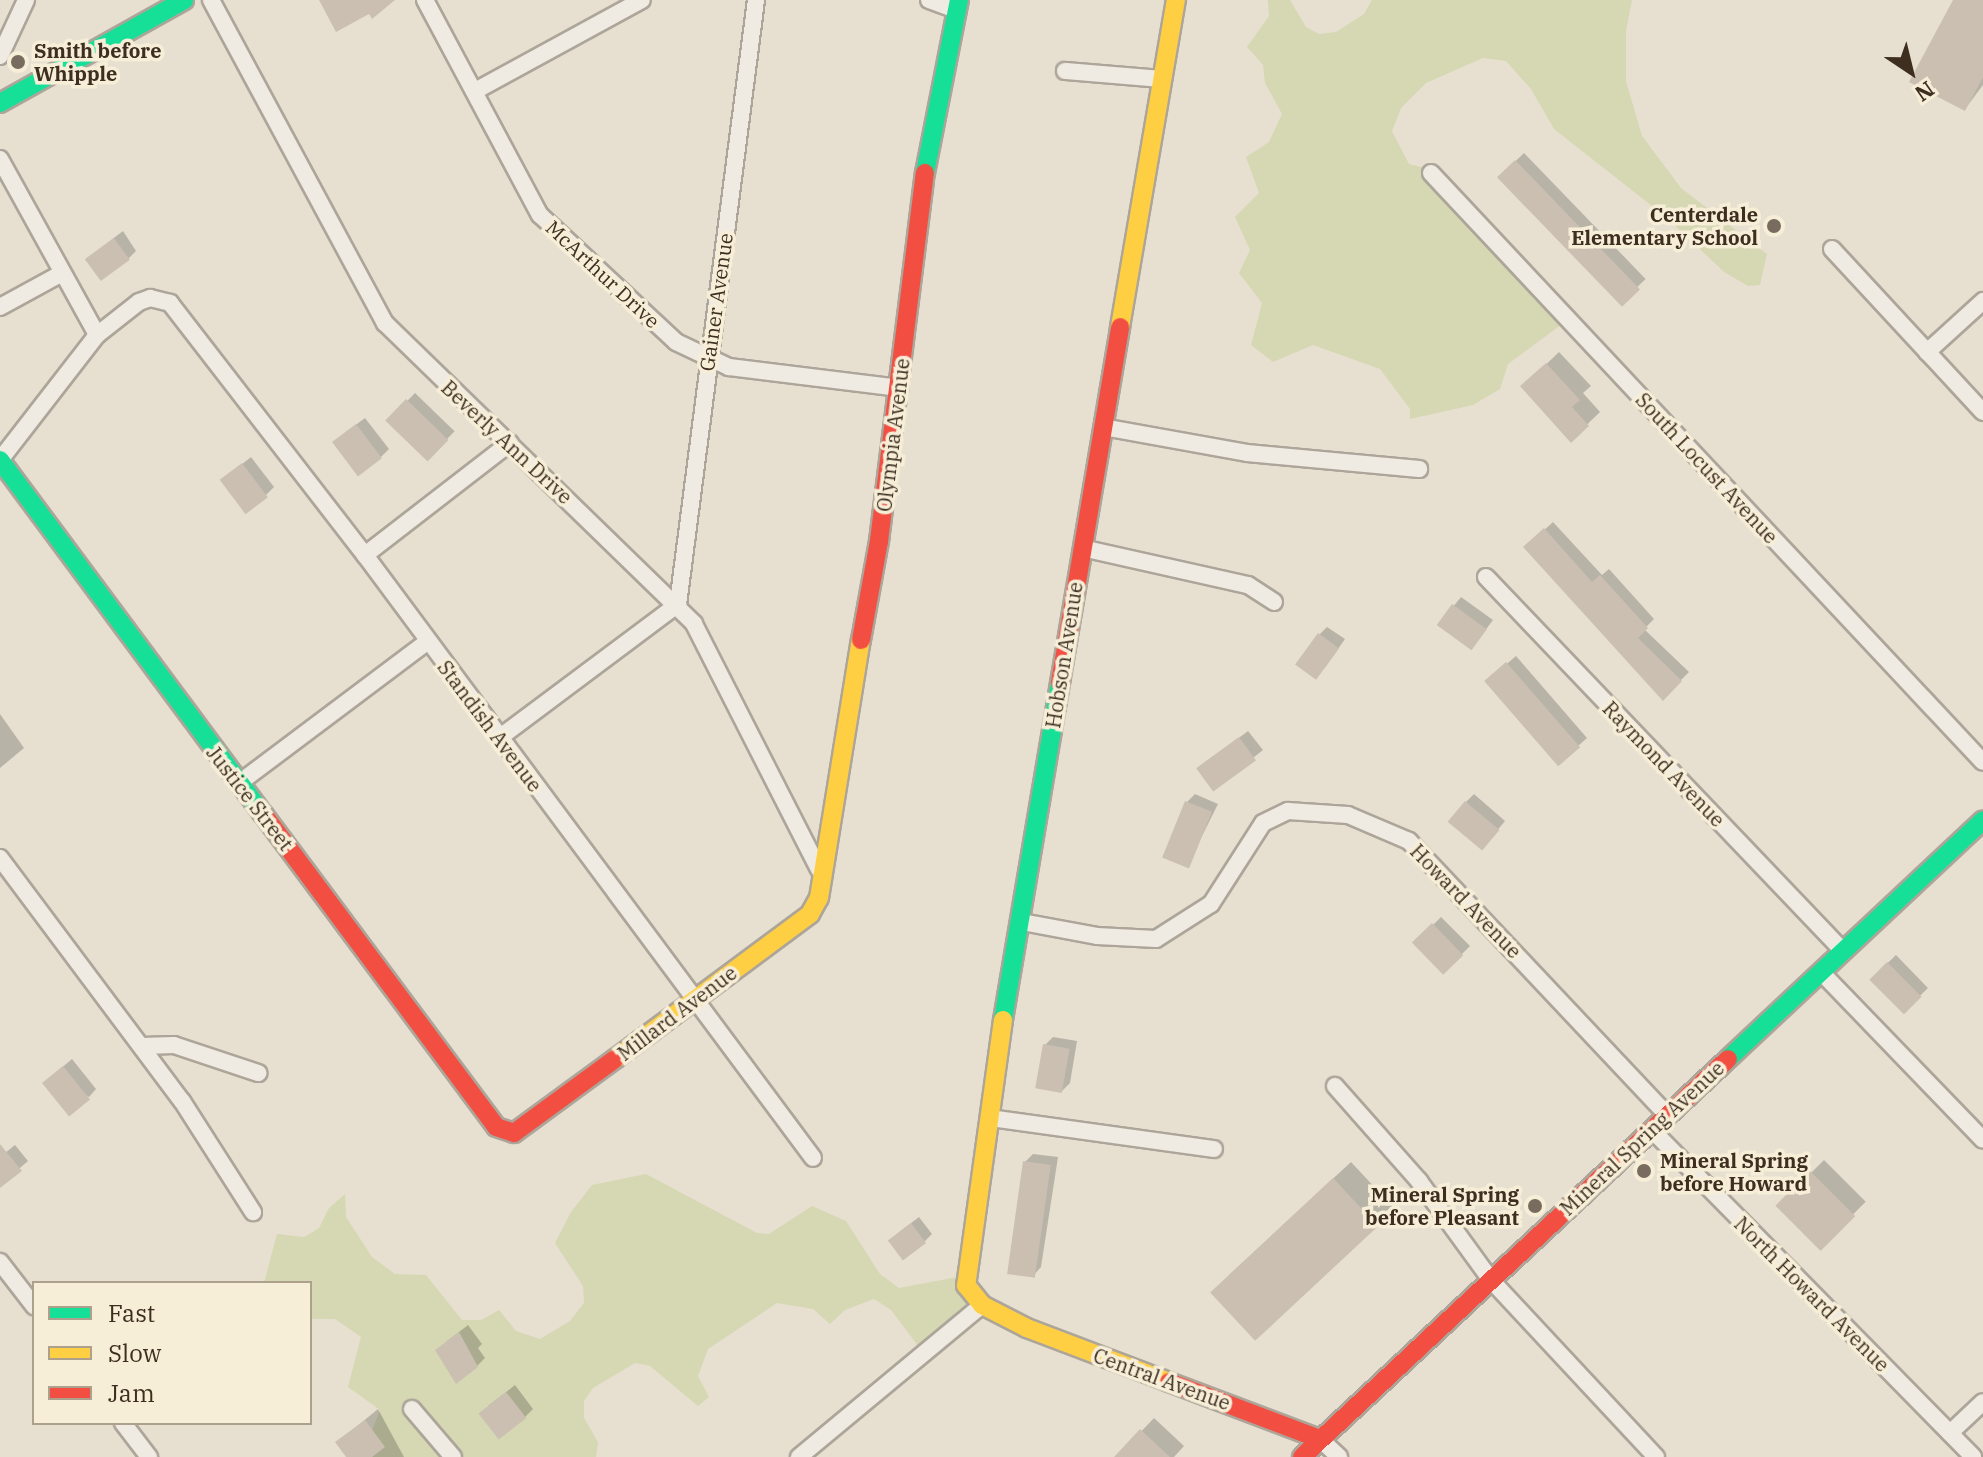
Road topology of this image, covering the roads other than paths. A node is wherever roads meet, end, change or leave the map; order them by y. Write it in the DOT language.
graph roads {
  1 [pos="26,0"];
  2 [pos="184,0"];
  3 [pos="211,0"];
  4 [pos="425,0"];
  5 [pos="642,0"];
  6 [pos="756,0"];
  7 [pos="929,0"];
  8 [pos="1176,0"];
  9 [pos="958,5"];
  10 [pos="0,56"];
  11 [pos="1065,71"];
  12 [pos="1163,79"];
  13 [pos="475,91"];
  14 [pos="0,103"];
  15 [pos="0,159"];
  16 [pos="1431,173"];
  17 [pos="1832,249"];
  18 [pos="62,273"];
  19 [pos="1983,301"];
  20 [pos="0,307"];
  21 [pos="97,335"];
  22 [pos="1927,352"];
  23 [pos="708,359"];
  24 [pos="900,388"];
  25 [pos="1983,412"];
  26 [pos="1103,427"];
  27 [pos="510,443"];
  28 [pos="0,460"];
  29 [pos="1419,469"];
  30 [pos="1082,548"];
  31 [pos="365,555"];
  32 [pos="1486,577"];
  33 [pos="1274,602"];
  34 [pos="678,604"];
  35 [pos="427,642"];
  36 [pos="499,738"];
  37 [pos="1983,762"];
  38 [pos="239,783"];
  39 [pos="1983,820"];
  40 [pos="0,858"];
  41 [pos="820,870"];
  42 [pos="1022,922"];
  43 [pos="1843,951"];
  44 [pos="1821,972"];
  45 [pos="696,999"];
  46 [pos="142,1046"];
  47 [pos="258,1073"];
  48 [pos="1335,1086"];
  49 [pos="1668,1116"];
  50 [pos="990,1118"];
  51 [pos="1652,1130"];
  52 [pos="505,1132"];
  53 [pos="1983,1140"];
  54 [pos="1214,1149"];
  55 [pos="813,1158"];
  56 [pos="253,1212"];
  57 [pos="0,1262"];
  58 [pos="1491,1280"];
  59 [pos="32,1303"];
  60 [pos="982,1305"];
  61 [pos="1983,1402"];
  62 [pos="412,1409"];
  63 [pos="125,1425"];
  64 [pos="1950,1433"];
  65 [pos="1320,1439"];
  66 [pos="149,1457"];
  67 [pos="453,1457"];
  68 [pos="799,1457"];
  69 [pos="1302,1457"];
  70 [pos="1339,1457"];
  71 [pos="1656,1457"];
  72 [pos="1973,1457"];
  1 -- 10 [label="street"];
  2 -- 14 [label="street"];
  3 -- 27 [label="street, Beverly Ann Drive"];
  4 -- 13 [label="street, McArthur Drive"];
  5 -- 13 [label="street"];
  6 -- 23 [label="street, Gainer Avenue"];
  7 -- 9 [label="street"];
  8 -- 12 [label="street, Hobson Avenue"];
  9 -- 24 [label="street, Olympia Avenue"];
  11 -- 12 [label="street"];
  12 -- 26 [label="street, Hobson Avenue"];
  13 -- 23 [label="street, McArthur Drive"];
  15 -- 18 [label="street"];
  16 -- 37 [label="street, South Locust Avenue"];
  17 -- 22 [label="street"];
  18 -- 20 [label="street"];
  18 -- 21 [label="street"];
  19 -- 22 [label="street"];
  21 -- 28 [label="street"];
  21 -- 31 [label="street, Standish Avenue"];
  22 -- 25 [label="street"];
  23 -- 24 [label="street, McArthur Drive"];
  23 -- 34 [label="street, Gainer Avenue"];
  24 -- 41 [label="street, Olympia Avenue"];
  26 -- 29 [label="street"];
  26 -- 30 [label="street, Hobson Avenue"];
  27 -- 31 [label="street"];
  27 -- 34 [label="street, Beverly Ann Drive"];
  28 -- 38 [label="street, Justice Street"];
  30 -- 33 [label="street"];
  30 -- 42 [label="street, Hobson Avenue"];
  31 -- 35 [label="street, Standish Avenue"];
  32 -- 43 [label="street, Raymond Avenue"];
  34 -- 36 [label="street"];
  34 -- 41 [label="street, Beverly Ann Drive"];
  35 -- 36 [label="street, Standish Avenue"];
  35 -- 38 [label="street"];
  36 -- 45 [label="street, Standish Avenue"];
  38 -- 52 [label="street, Justice Street"];
  39 -- 43 [label="street, Mineral Spring Avenue"];
  40 -- 46 [label="street"];
  41 -- 45 [label="street, Millard Avenue"];
  42 -- 49 [label="street, Howard Avenue"];
  42 -- 50 [label="street, Hobson Avenue"];
  43 -- 44 [label="street, Mineral Spring Avenue"];
  44 -- 49 [label="street, Mineral Spring Avenue"];
  44 -- 53 [label="street"];
  45 -- 52 [label="street, Millard Avenue"];
  45 -- 55 [label="street, Standish Avenue"];
  46 -- 47 [label="street"];
  46 -- 56 [label="street"];
  48 -- 58 [label="street"];
  49 -- 51 [label="street, Mineral Spring Avenue"];
  50 -- 54 [label="street"];
  50 -- 60 [label="street, Hobson Avenue"];
  51 -- 58 [label="street, Mineral Spring Avenue"];
  51 -- 64 [label="street, North Howard Avenue"];
  57 -- 59 [label="street"];
  58 -- 65 [label="street, Mineral Spring Avenue"];
  58 -- 71 [label="street"];
  60 -- 65 [label="street, Central Avenue"];
  60 -- 68 [label="street"];
  61 -- 64 [label="street"];
  62 -- 67 [label="street"];
  63 -- 66 [label="street"];
  64 -- 72 [label="street, North Howard Avenue"];
  65 -- 69 [label="street, Mineral Spring Avenue"];
  65 -- 70 [label="street, Central Avenue"];
}
